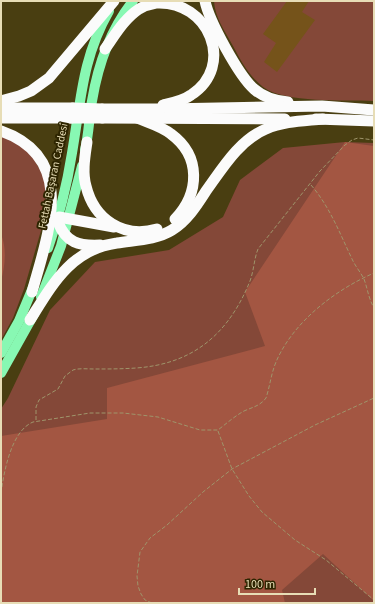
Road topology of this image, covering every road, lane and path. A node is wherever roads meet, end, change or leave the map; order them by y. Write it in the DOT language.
graph roads {
  1 [pos="115,1"];
  2 [pos="133,1"];
  3 [pos="205,1"];
  4 [pos="106,49"];
  5 [pos="1,101"];
  6 [pos="322,106"];
  7 [pos="1,108"];
  8 [pos="145,109"];
  9 [pos="374,110"];
  10 [pos="72,113"];
  11 [pos="102,113"];
  12 [pos="1,118"];
  13 [pos="137,118"];
  14 [pos="323,119"];
  15 [pos="374,121"];
  16 [pos="1,131"];
  17 [pos="374,140"];
  18 [pos="87,142"];
  19 [pos="310,184"];
  20 [pos="62,219"];
  21 [pos="119,228"];
  22 [pos="64,234"];
  23 [pos="106,244"];
  24 [pos="374,273"];
  25 [pos="364,278"];
  26 [pos="32,292"];
  27 [pos="374,308"];
  28 [pos="30,320"];
  29 [pos="1,353"];
  30 [pos="1,373"];
  31 [pos="374,398"];
  32 [pos="36,421"];
  33 [pos="218,430"];
  34 [pos="232,469"];
  35 [pos="1,492"];
  36 [pos="374,600"];
  37 [pos="152,603"];
  1 -- 5 [label="highway"];
  1 -- 20 [label="main road, Fettah Başaran Caddesi"];
  2 -- 4 [label="main road"];
  3 -- 6 [label="highway"];
  4 -- 8 [label="highway"];
  4 -- 18 [label="main road"];
  6 -- 8 [label="highway"];
  6 -- 9 [label="highway"];
  7 -- 10 [label="highway"];
  8 -- 11 [label="highway"];
  10 -- 11 [label="highway, bridge"];
  10 -- 12 [label="highway"];
  11 -- 13 [label="highway"];
  13 -- 14 [label="highway"];
  13 -- 21 [label="highway"];
  14 -- 15 [label="highway"];
  14 -- 23 [label="highway"];
  16 -- 26 [label="highway"];
  17 -- 19 [label="path"];
  18 -- 20 [label="main road"];
  18 -- 21 [label="highway"];
  19 -- 25 [label="path"];
  19 -- 32 [label="path"];
  20 -- 21 [label="highway"];
  20 -- 22 [label="highway"];
  20 -- 26 [label="main road, Fettah Başaran Caddesi"];
  22 -- 23 [label="highway"];
  22 -- 28 [label="main road"];
  23 -- 28 [label="highway"];
  24 -- 25 [label="path"];
  25 -- 27 [label="path"];
  25 -- 33 [label="path"];
  26 -- 29 [label="main road, Fettah Başaran Caddesi"];
  28 -- 30 [label="main road"];
  31 -- 34 [label="path"];
  32 -- 33 [label="path"];
  32 -- 35 [label="path"];
  33 -- 34 [label="path"];
  34 -- 36 [label="path"];
  34 -- 37 [label="path"];
}
